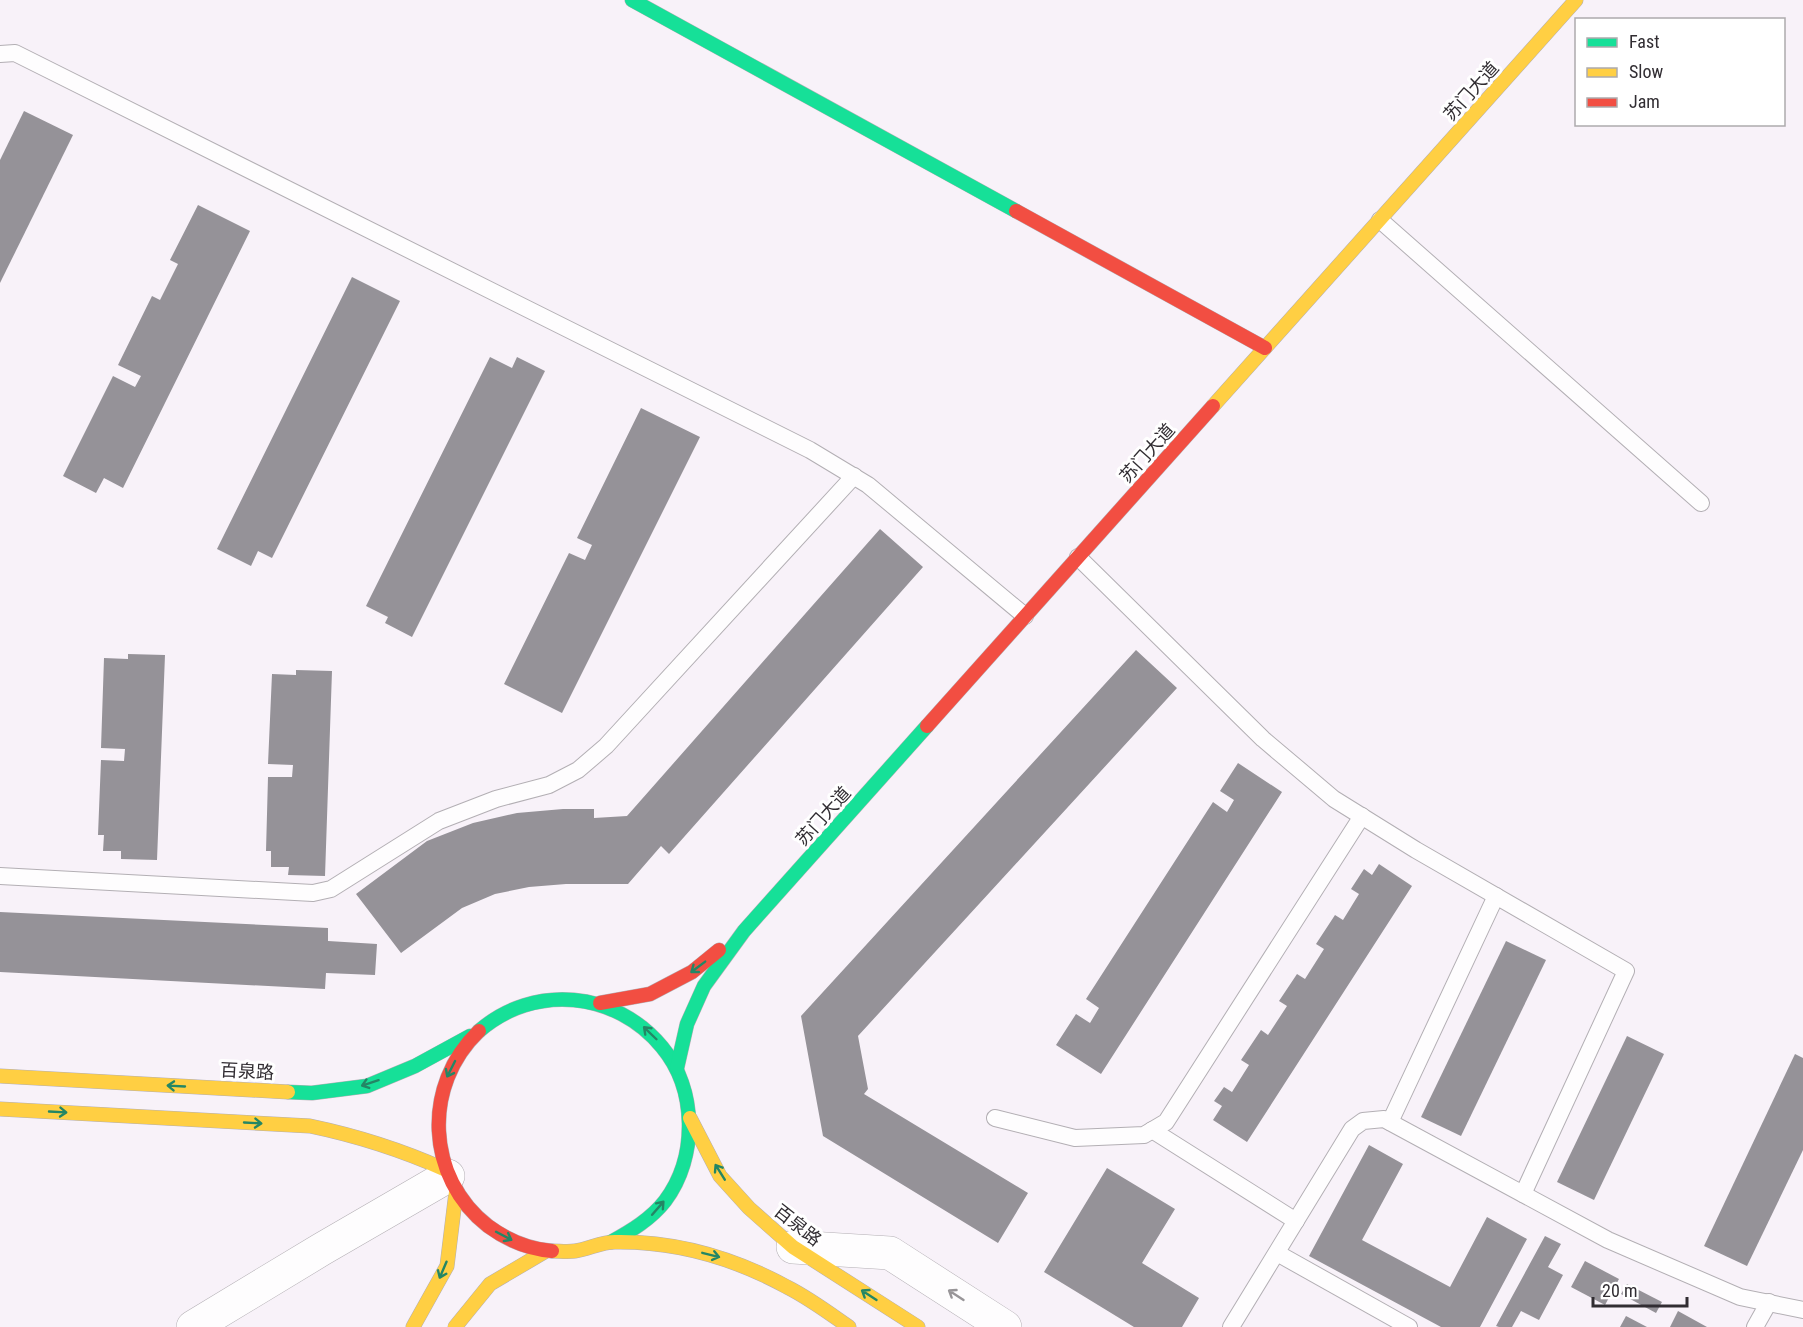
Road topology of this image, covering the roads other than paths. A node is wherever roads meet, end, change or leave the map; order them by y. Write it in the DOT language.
graph roads {
  1 [pos="632,0"];
  2 [pos="1576,0"];
  3 [pos="0,54"];
  4 [pos="1380,220"];
  5 [pos="1265,348"];
  6 [pos="854,476"];
  7 [pos="1701,503"];
  8 [pos="1078,557"];
  9 [pos="1025,616"];
  10 [pos="1362,816"];
  11 [pos="0,876"];
  12 [pos="1496,896"];
  13 [pos="744,931"];
  14 [pos="600,1003"];
  15 [pos="479,1030"];
  16 [pos="677,1068"];
  17 [pos="0,1076"];
  18 [pos="0,1109"];
  19 [pos="690,1118"];
  20 [pos="995,1118"];
  21 [pos="1390,1122"];
  22 [pos="1152,1130"];
  23 [pos="449,1179"];
  24 [pos="1523,1194"];
  25 [pos="1296,1221"];
  26 [pos="611,1242"];
  27 [pos="793,1247"];
  28 [pos="546,1251"];
  29 [pos="1277,1253"];
  30 [pos="1769,1302"];
  31 [pos="1803,1310"];
  32 [pos="193,1327"];
  33 [pos="413,1327"];
  34 [pos="455,1327"];
  35 [pos="849,1327"];
  36 [pos="918,1327"];
  37 [pos="1005,1327"];
  38 [pos="1231,1327"];
  39 [pos="1409,1327"];
  40 [pos="1755,1327"];
  1 -- 5 [label="main road"];
  2 -- 4 [label="main road, 苏门大道"];
  3 -- 6 [label="lane"];
  4 -- 5 [label="main road, 苏门大道"];
  4 -- 7 [label="lane"];
  5 -- 8 [label="main road, 苏门大道"];
  6 -- 9 [label="lane"];
  6 -- 11 [label="lane"];
  8 -- 9 [label="main road, 苏门大道"];
  8 -- 10 [label="lane"];
  9 -- 13 [label="main road, 苏门大道"];
  10 -- 12 [label="lane"];
  10 -- 22 [label="lane"];
  12 -- 21 [label="lane"];
  12 -- 24 [label="lane"];
  13 -- 14 [label="main road, one-way"];
  13 -- 16 [label="main road"];
  14 -- 15 [label="main road"];
  16 -- 14 [label="main road, one-way"];
  15 -- 17 [label="main road, 百泉路, one-way"];
  15 -- 23 [label="main road, one-way"];
  16 -- 19 [label="main road"];
  18 -- 23 [label="main road, one-way"];
  26 -- 19 [label="main road, one-way"];
  27 -- 19 [label="main road, 百泉路, one-way"];
  20 -- 22 [label="lane"];
  21 -- 24 [label="lane"];
  21 -- 25 [label="lane"];
  22 -- 25 [label="lane"];
  23 -- 28 [label="main road, one-way"];
  23 -- 32 [label="street"];
  23 -- 33 [label="main road, one-way"];
  24 -- 30 [label="lane"];
  25 -- 29 [label="lane"];
  26 -- 28 [label="main road"];
  26 -- 35 [label="main road, one-way"];
  36 -- 27 [label="main road, 百泉路, one-way"];
  37 -- 27 [label="street, one-way"];
  28 -- 34 [label="main road"];
  29 -- 38 [label="lane"];
  29 -- 39 [label="lane"];
  30 -- 31 [label="lane"];
  30 -- 40 [label="lane"];
}
